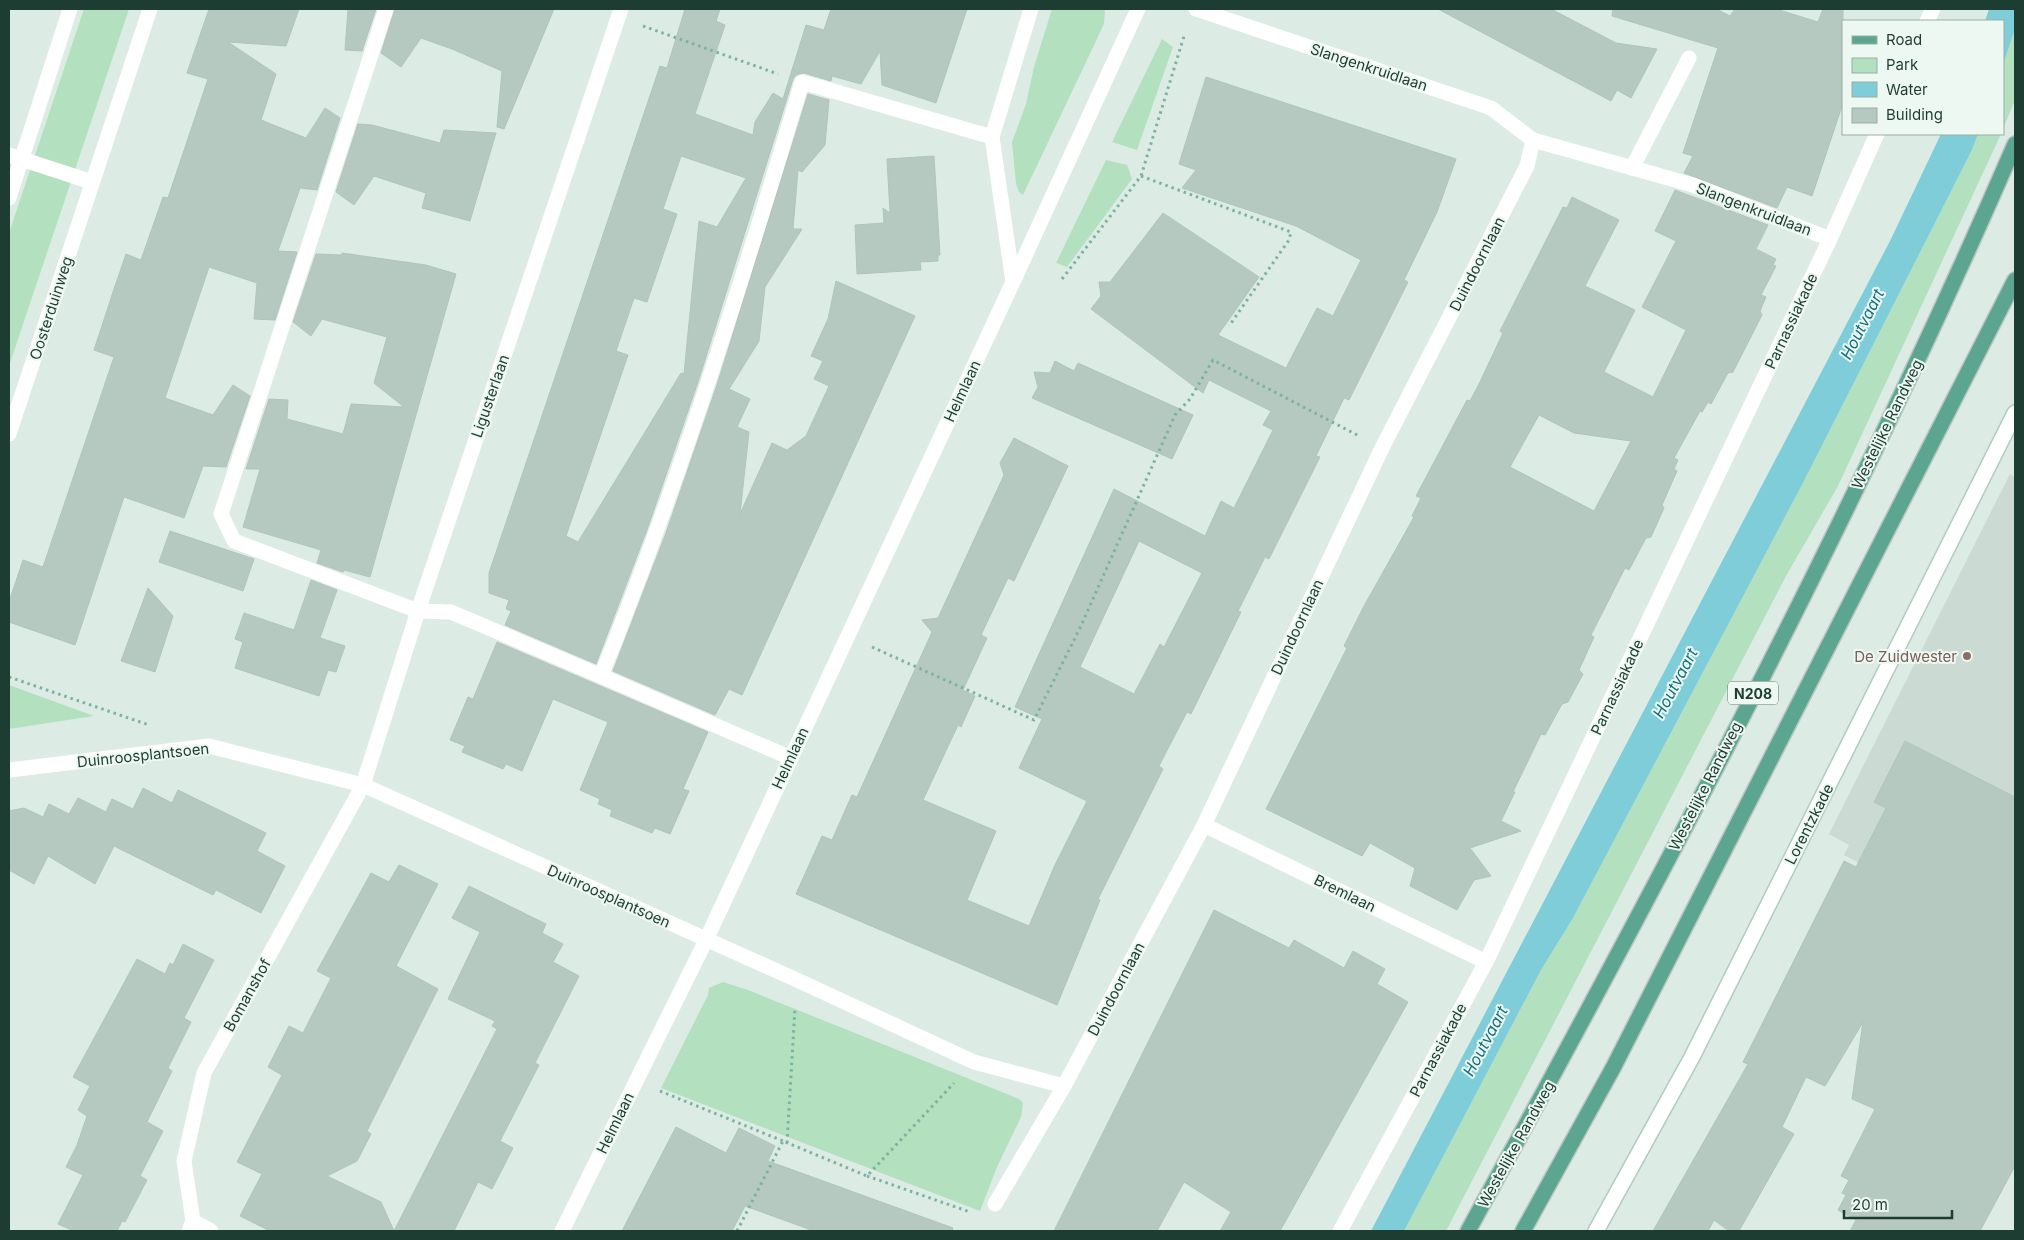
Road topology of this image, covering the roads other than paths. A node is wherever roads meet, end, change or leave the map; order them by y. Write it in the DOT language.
graph roads {
  1 [pos="70,9"];
  2 [pos="150,9"];
  3 [pos="386,9"];
  4 [pos="1031,9"];
  5 [pos="1138,9"];
  6 [pos="1196,9"];
  7 [pos="620,13"];
  8 [pos="1689,58"];
  9 [pos="1877,135"];
  10 [pos="992,137"];
  11 [pos="1533,140"];
  12 [pos="2015,144"];
  13 [pos="15,157"];
  14 [pos="1632,168"];
  15 [pos="92,182"];
  16 [pos="9,198"];
  17 [pos="1830,239"];
  18 [pos="2015,280"];
  19 [pos="1013,282"];
  20 [pos="2015,414"];
  21 [pos="9,434"];
  22 [pos="418,610"];
  23 [pos="602,676"];
  24 [pos="791,758"];
  25 [pos="9,770"];
  26 [pos="363,786"];
  27 [pos="1204,825"];
  28 [pos="706,940"];
  29 [pos="1486,962"];
  30 [pos="1064,1086"];
  31 [pos="995,1204"];
  32 [pos="191,1226"];
  33 [pos="211,1231"];
  34 [pos="562,1231"];
  35 [pos="1340,1231"];
  36 [pos="1468,1231"];
  37 [pos="1523,1231"];
  38 [pos="1596,1231"];
  1 -- 13 [label="street"];
  2 -- 15 [label="street, Oosterduinweg"];
  3 -- 22 [label="street"];
  4 -- 10 [label="street"];
  5 -- 19 [label="street, Helmlaan"];
  6 -- 11 [label="street, Slangenkruidlaan"];
  7 -- 22 [label="street, Ligusterlaan"];
  8 -- 14 [label="street"];
  9 -- 17 [label="street, Parnassiakade"];
  10 -- 19 [label="street"];
  10 -- 23 [label="street"];
  11 -- 14 [label="street, Slangenkruidlaan"];
  11 -- 27 [label="street, Duindoornlaan"];
  12 -- 36 [label="main road, Westelijke Randweg / N208"];
  13 -- 15 [label="street"];
  13 -- 16 [label="street"];
  14 -- 17 [label="street, Slangenkruidlaan"];
  15 -- 21 [label="street, Oosterduinweg"];
  17 -- 29 [label="street, Parnassiakade"];
  18 -- 37 [label="main road, N208"];
  19 -- 24 [label="street, Helmlaan"];
  20 -- 38 [label="street, Lorentzkade"];
  22 -- 23 [label="street"];
  22 -- 26 [label="street, Ligusterlaan"];
  23 -- 24 [label="street"];
  24 -- 28 [label="street, Helmlaan"];
  25 -- 26 [label="street, Duinroosplantsoen"];
  26 -- 28 [label="street, Duinroosplantsoen"];
  26 -- 32 [label="street, Bomanshof"];
  27 -- 29 [label="street, Bremlaan"];
  27 -- 30 [label="street, Duindoornlaan"];
  28 -- 30 [label="street, Duinroosplantsoen"];
  28 -- 34 [label="street, Helmlaan"];
  29 -- 35 [label="street, Parnassiakade"];
  30 -- 31 [label="street"];
  32 -- 33 [label="street, Bomanshof"];
}
